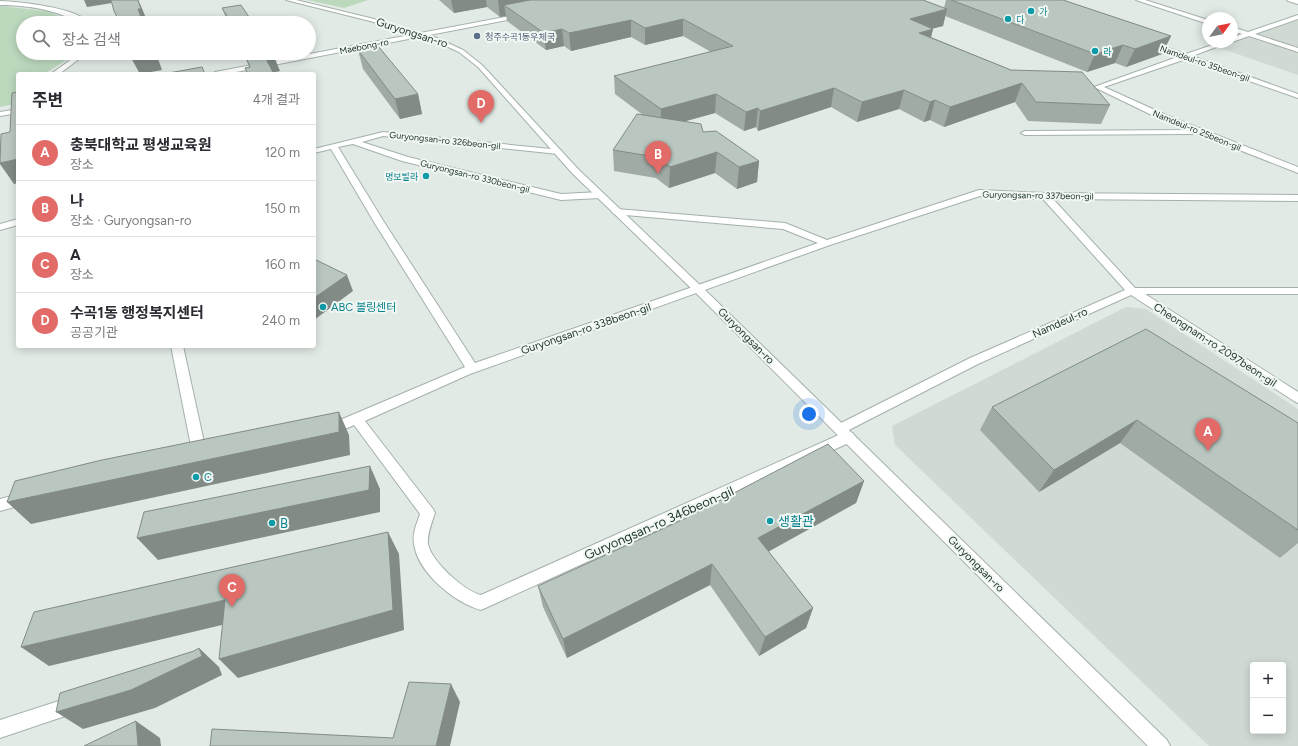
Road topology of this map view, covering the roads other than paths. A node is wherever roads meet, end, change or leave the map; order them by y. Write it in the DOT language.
graph roads {
  1 [pos="289,0"];
  2 [pos="1139,0"];
  3 [pos="1290,0"];
  4 [pos="18,1"];
  5 [pos="1298,2"];
  6 [pos="0,3"];
  7 [pos="526,15"];
  8 [pos="72,16"];
  9 [pos="1298,17"];
  10 [pos="1202,20"];
  11 [pos="1238,31"];
  12 [pos="1248,34"];
  13 [pos="422,35"];
  14 [pos="1238,38"];
  15 [pos="1143,42"];
  16 [pos="1211,48"];
  17 [pos="1298,50"];
  18 [pos="316,55"];
  19 [pos="1187,57"];
  20 [pos="74,60"];
  21 [pos="289,60"];
  22 [pos="57,72"];
  23 [pos="226,72"];
  24 [pos="1298,96"];
  25 [pos="16,111"];
  26 [pos="0,114"];
  27 [pos="1201,132"];
  28 [pos="1024,133"];
  29 [pos="352,141"];
  30 [pos="334,146"];
  31 [pos="316,150"];
  32 [pos="558,152"];
  33 [pos="1298,170"];
  34 [pos="600,195"];
  35 [pos="1046,196"];
  36 [pos="1298,198"];
  37 [pos="617,212"];
  38 [pos="16,222"];
  39 [pos="0,226"];
  40 [pos="827,243"];
  41 [pos="699,290"];
  42 [pos="1132,291"];
  43 [pos="1298,291"];
  44 [pos="177,348"];
  45 [pos="472,368"];
  46 [pos="1298,398"];
  47 [pos="356,419"];
  48 [pos="318,432"];
  49 [pos="844,433"];
  50 [pos="216,454"];
  51 [pos="200,457"];
  52 [pos="185,461"];
  53 [pos="38,496"];
  54 [pos="0,505"];
  55 [pos="89,701"];
  56 [pos="0,729"];
  57 [pos="1161,746"];
  1 -- 13 [label="street, Guryongsan-ro"];
  2 -- 10 [label="street"];
  3 -- 5 [label="street"];
  4 -- 6 [label="street"];
  4 -- 8 [label="street"];
  7 -- 13 [label="street, Maebong-ro"];
  9 -- 12 [label="street"];
  11 -- 12 [label="street"];
  12 -- 14 [label="street"];
  12 -- 17 [label="street"];
  13 -- 18 [label="street, Maebong-ro"];
  13 -- 32 [label="street, Guryongsan-ro"];
  15 -- 19 [label="street, Namdeul-ro 35beon-gil"];
  16 -- 19 [label="street"];
  19 -- 24 [label="street, Namdeul-ro 35beon-gil"];
  19 -- 27 [label="street, Namdeul-ro 25beon-gil"];
  20 -- 22 [label="street"];
  21 -- 23 [label="street, Maebong-ro"];
  25 -- 26 [label="street"];
  27 -- 28 [label="street"];
  27 -- 33 [label="street, Namdeul-ro 25beon-gil"];
  29 -- 30 [label="street, Guryongsan-ro 326beon-gil"];
  29 -- 32 [label="street, Guryongsan-ro 326beon-gil"];
  29 -- 34 [label="street, Guryongsan-ro 330beon-gil"];
  30 -- 31 [label="street, Guryongsan-ro 326beon-gil"];
  30 -- 45 [label="street"];
  32 -- 34 [label="street, Guryongsan-ro"];
  34 -- 37 [label="street, Guryongsan-ro"];
  35 -- 36 [label="street, Guryongsan-ro 337beon-gil"];
  35 -- 40 [label="street, Guryongsan-ro 337beon-gil"];
  35 -- 42 [label="street, Cheongnam-ro 2097beon-gil"];
  37 -- 40 [label="street"];
  37 -- 41 [label="street, Guryongsan-ro"];
  38 -- 39 [label="street"];
  40 -- 41 [label="street, Guryongsan-ro 337beon-gil"];
  41 -- 45 [label="street, Guryongsan-ro 338beon-gil"];
  41 -- 49 [label="street, Guryongsan-ro"];
  42 -- 43 [label="street, Namdeul-ro"];
  42 -- 46 [label="street, Cheongnam-ro 2097beon-gil"];
  42 -- 49 [label="street, Namdeul-ro"];
  44 -- 51 [label="street"];
  45 -- 47 [label="street, Guryongsan-ro 338beon-gil"];
  47 -- 48 [label="street, Guryongsan-ro 338beon-gil"];
  47 -- 49 [label="street, Guryongsan-ro 346beon-gil"];
  49 -- 57 [label="street, Guryongsan-ro"];
  50 -- 51 [label="street"];
  51 -- 52 [label="street"];
  53 -- 54 [label="street"];
  55 -- 56 [label="street"];
}
